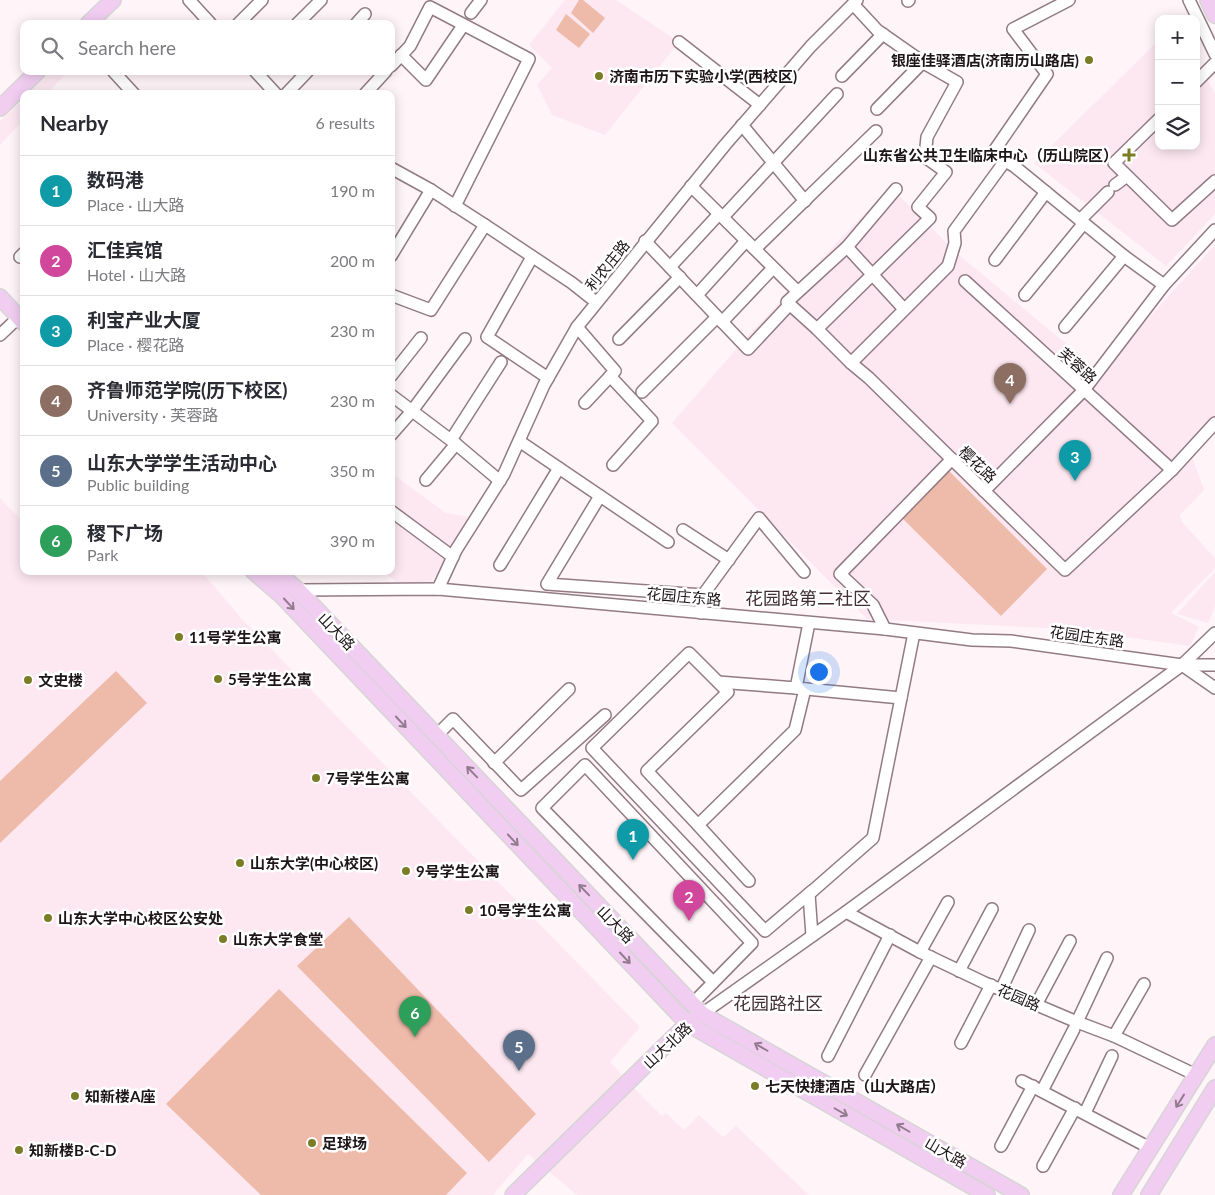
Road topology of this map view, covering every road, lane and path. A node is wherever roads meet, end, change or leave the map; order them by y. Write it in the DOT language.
graph roads {
  1 [pos="113,0"];
  2 [pos="189,0"];
  3 [pos="262,0"];
  4 [pos="321,0"];
  5 [pos="481,0"];
  6 [pos="1068,0"];
  7 [pos="1189,0"];
  8 [pos="1208,0"];
  9 [pos="855,2"];
  10 [pos="471,13"];
  11 [pos="365,14"];
  12 [pos="1215,15"];
  13 [pos="92,20"];
  14 [pos="207,20"];
  15 [pos="242,20"];
  16 [pos="301,20"];
  17 [pos="360,20"];
  18 [pos="462,27"];
  19 [pos="883,34"];
  20 [pos="679,42"];
  21 [pos="1215,54"];
  22 [pos="401,55"];
  23 [pos="395,62"];
  24 [pos="923,62"];
  25 [pos="1215,63"];
  26 [pos="34,75"];
  27 [pos="117,75"];
  28 [pos="258,75"];
  29 [pos="304,75"];
  30 [pos="382,75"];
  31 [pos="842,76"];
  32 [pos="1200,78"];
  33 [pos="130,90"];
  34 [pos="271,90"];
  35 [pos="290,90"];
  36 [pos="369,90"];
  37 [pos="837,94"];
  38 [pos="760,105"];
  39 [pos="0,108"];
  40 [pos="877,109"];
  41 [pos="1155,122"];
  42 [pos="742,125"];
  43 [pos="876,131"];
  44 [pos="1005,161"];
  45 [pos="774,163"];
  46 [pos="395,170"];
  47 [pos="1127,176"];
  48 [pos="1215,181"];
  49 [pos="691,186"];
  50 [pos="896,189"];
  51 [pos="431,190"];
  52 [pos="1046,192"];
  53 [pos="805,201"];
  54 [pos="456,206"];
  55 [pos="721,215"];
  56 [pos="1082,222"];
  57 [pos="484,225"];
  58 [pos="1215,230"];
  59 [pos="645,241"];
  60 [pos="751,245"];
  61 [pos="846,246"];
  62 [pos="395,249"];
  63 [pos="1124,256"];
  64 [pos="532,257"];
  65 [pos="995,260"];
  66 [pos="670,267"];
  67 [pos="773,268"];
  68 [pos="872,275"];
  69 [pos="680,277"];
  70 [pos="965,281"];
  71 [pos="0,284"];
  72 [pos="1164,285"];
  73 [pos="796,290"];
  74 [pos="697,295"];
  75 [pos="1025,295"];
  76 [pos="395,296"];
  77 [pos="0,297"];
  78 [pos="596,302"];
  79 [pos="790,304"];
  80 [pos="904,309"];
  81 [pos="20,314"];
  82 [pos="20,315"];
  83 [pos="20,319"];
  84 [pos="720,319"];
  85 [pos="577,327"];
  86 [pos="1065,327"];
  87 [pos="816,329"];
  88 [pos="0,335"];
  89 [pos="421,338"];
  90 [pos="619,338"];
  91 [pos="465,339"];
  92 [pos="501,362"];
  93 [pos="851,363"];
  94 [pos="395,371"];
  95 [pos="610,376"];
  96 [pos="548,378"];
  97 [pos="1084,390"];
  98 [pos="642,392"];
  99 [pos="395,398"];
  100 [pos="585,403"];
  101 [pos="412,411"];
  102 [pos="1215,423"];
  103 [pos="395,430"];
  104 [pos="454,442"];
  105 [pos="522,443"];
  106 [pos="952,459"];
  107 [pos="613,465"];
  108 [pos="559,468"];
  109 [pos="1172,470"];
  110 [pos="426,480"];
  111 [pos="500,481"];
  112 [pos="984,491"];
  113 [pos="600,496"];
  114 [pos="395,515"];
  115 [pos="683,530"];
  116 [pos="668,542"];
  117 [pos="452,557"];
  118 [pos="729,560"];
  119 [pos="500,565"];
  120 [pos="804,572"];
  121 [pos="258,575"];
  122 [pos="280,575"];
  123 [pos="438,589"];
  124 [pos="298,590"];
  125 [pos="704,595"];
  126 [pos="702,613"];
  127 [pos="809,623"];
  128 [pos="885,630"];
  129 [pos="914,633"];
  130 [pos="1215,633"];
  131 [pos="1182,665"];
  132 [pos="1215,665"];
  133 [pos="718,682"];
  134 [pos="1215,688"];
  135 [pos="570,689"];
  136 [pos="801,689"];
  137 [pos="901,698"];
  138 [pos="605,714"];
  139 [pos="437,736"];
  140 [pos="494,763"];
  141 [pos="698,825"];
  142 [pos="749,881"];
  143 [pos="808,894"];
  144 [pos="948,902"];
  145 [pos="992,909"];
  146 [pos="846,912"];
  147 [pos="1029,930"];
  148 [pos="890,935"];
  149 [pos="812,936"];
  150 [pos="1070,941"];
  151 [pos="925,954"];
  152 [pos="1107,958"];
  153 [pos="959,970"];
  154 [pos="713,982"];
  155 [pos="1144,984"];
  156 [pos="996,988"];
  157 [pos="699,997"];
  158 [pos="1036,1004"];
  159 [pos="702,1014"];
  160 [pos="690,1026"];
  161 [pos="1075,1026"];
  162 [pos="1114,1036"];
  163 [pos="961,1043"];
  164 [pos="1215,1045"];
  165 [pos="828,1056"];
  166 [pos="1112,1056"];
  167 [pos="1196,1074"];
  168 [pos="865,1075"];
  169 [pos="1022,1080"];
  170 [pos="1215,1088"];
  171 [pos="1037,1089"];
  172 [pos="1080,1111"];
  173 [pos="1001,1146"];
  174 [pos="1150,1148"];
  175 [pos="1043,1166"];
  176 [pos="514,1195"];
  177 [pos="520,1195"];
  178 [pos="987,1195"];
  179 [pos="1021,1195"];
  180 [pos="1121,1195"];
  181 [pos="1148,1195"];
  1 -- 13 [label="main road"];
  2 -- 14 [label="street"];
  3 -- 15 [label="street"];
  4 -- 16 [label="street"];
  5 -- 10 [label="street"];
  6 -- 44 [label="street"];
  7 -- 21 [label="street"];
  8 -- 12 [label="main road"];
  9 -- 19 [label="street"];
  9 -- 38 [label="street, 利农庄路"];
  11 -- 17 [label="street"];
  18 -- 22 [label="street"];
  19 -- 24 [label="street"];
  19 -- 31 [label="street"];
  20 -- 38 [label="street"];
  22 -- 23 [label="street"];
  22 -- 54 [label="street"];
  24 -- 40 [label="street"];
  24 -- 68 [label="street"];
  25 -- 32 [label="street"];
  26 -- 39 [label="main road"];
  27 -- 33 [label="street"];
  28 -- 34 [label="street"];
  29 -- 35 [label="street"];
  30 -- 36 [label="street"];
  37 -- 45 [label="street"];
  38 -- 42 [label="street, 利农庄路"];
  41 -- 47 [label="street"];
  42 -- 45 [label="street"];
  42 -- 49 [label="street, 利农庄路"];
  43 -- 53 [label="street"];
  44 -- 52 [label="street"];
  44 -- 80 [label="street"];
  45 -- 53 [label="street"];
  45 -- 55 [label="street"];
  46 -- 51 [label="street"];
  47 -- 48 [label="street"];
  47 -- 56 [label="street"];
  49 -- 55 [label="street"];
  49 -- 59 [label="street, 利农庄路"];
  50 -- 61 [label="street"];
  51 -- 54 [label="street"];
  51 -- 62 [label="street"];
  52 -- 56 [label="street"];
  52 -- 65 [label="street"];
  53 -- 60 [label="street"];
  54 -- 57 [label="street"];
  55 -- 60 [label="street"];
  55 -- 66 [label="street"];
  56 -- 63 [label="street"];
  56 -- 75 [label="street"];
  57 -- 64 [label="street"];
  57 -- 76 [label="street"];
  58 -- 72 [label="street"];
  59 -- 66 [label="street"];
  59 -- 78 [label="street, 利农庄路"];
  60 -- 67 [label="street"];
  60 -- 74 [label="street"];
  61 -- 68 [label="street"];
  61 -- 79 [label="street"];
  63 -- 72 [label="street"];
  63 -- 86 [label="street"];
  64 -- 78 [label="street"];
  64 -- 96 [label="street"];
  66 -- 69 [label="street"];
  67 -- 73 [label="street"];
  67 -- 84 [label="street"];
  68 -- 80 [label="street"];
  68 -- 87 [label="street"];
  69 -- 74 [label="street"];
  69 -- 90 [label="street"];
  70 -- 97 [label="street, 芙蓉路"];
  71 -- 81 [label="main road"];
  72 -- 97 [label="street"];
  74 -- 84 [label="street"];
  77 -- 82 [label="main road"];
  78 -- 85 [label="street, 利农庄路"];
  79 -- 84 [label="street"];
  79 -- 87 [label="street, 樱花路"];
  80 -- 93 [label="street"];
  83 -- 88 [label="street"];
  84 -- 98 [label="street"];
  85 -- 95 [label="street"];
  85 -- 96 [label="street, 利农庄路"];
  87 -- 93 [label="street, 樱花路"];
  89 -- 94 [label="street"];
  91 -- 101 [label="street"];
  92 -- 104 [label="street"];
  93 -- 106 [label="street, 樱花路"];
  95 -- 100 [label="street"];
  95 -- 107 [label="street"];
  96 -- 111 [label="street, 利农庄路"];
  97 -- 109 [label="street, 芙蓉路"];
  97 -- 112 [label="street"];
  99 -- 101 [label="street"];
  101 -- 103 [label="street"];
  101 -- 104 [label="street"];
  102 -- 109 [label="street"];
  104 -- 110 [label="street"];
  104 -- 111 [label="street"];
  105 -- 108 [label="street"];
  106 -- 112 [label="street, 樱花路"];
  106 -- 128 [label="street"];
  108 -- 113 [label="street"];
  108 -- 119 [label="street"];
  109 -- 112 [label="street, 樱花路"];
  111 -- 117 [label="street, 利农庄路"];
  113 -- 116 [label="street"];
  113 -- 125 [label="street"];
  114 -- 117 [label="street"];
  115 -- 118 [label="street"];
  117 -- 123 [label="street, 利农庄路"];
  118 -- 120 [label="street"];
  118 -- 125 [label="street"];
  121 -- 160 [label="main road, 山大路, one-way"];
  122 -- 124 [label="main road, 山大路"];
  123 -- 124 [label="street, 花园庄东路"];
  123 -- 126 [label="street, 花园庄东路"];
  124 -- 139 [label="main road, 山大路"];
  125 -- 126 [label="street"];
  126 -- 127 [label="street, 花园庄东路"];
  127 -- 128 [label="street, 花园庄东路"];
  127 -- 136 [label="street"];
  128 -- 129 [label="street, 花园庄东路"];
  129 -- 131 [label="street, 花园庄东路"];
  129 -- 137 [label="street"];
  130 -- 131 [label="street"];
  131 -- 132 [label="street, 花园庄东路"];
  131 -- 134 [label="street"];
  131 -- 146 [label="street"];
  133 -- 136 [label="street"];
  133 -- 141 [label="street"];
  133 -- 143 [label="street"];
  135 -- 140 [label="street"];
  136 -- 137 [label="street"];
  136 -- 141 [label="street"];
  137 -- 143 [label="street"];
  138 -- 140 [label="street"];
  139 -- 140 [label="street"];
  159 -- 139 [label="main road, 山大路, one-way"];
  141 -- 142 [label="street"];
  143 -- 149 [label="street"];
  144 -- 151 [label="street"];
  145 -- 153 [label="street"];
  146 -- 148 [label="street, 花园路"];
  146 -- 149 [label="street"];
  147 -- 156 [label="street"];
  148 -- 151 [label="street, 花园路"];
  148 -- 165 [label="street"];
  149 -- 159 [label="street"];
  150 -- 158 [label="street"];
  151 -- 153 [label="street, 花园路"];
  151 -- 168 [label="street"];
  152 -- 161 [label="street"];
  153 -- 156 [label="street, 花园路"];
  154 -- 154 [label="street"];
  154 -- 157 [label="street"];
  155 -- 162 [label="street"];
  156 -- 158 [label="street, 花园路"];
  156 -- 163 [label="street"];
  158 -- 161 [label="street, 花园路"];
  159 -- 160 [label="main road, 山大北路"];
  179 -- 159 [label="main road, 山大路, one-way"];
  160 -- 176 [label="main road, 山大北路"];
  160 -- 177 [label="main road, 山大北路"];
  160 -- 178 [label="main road, 山大路, one-way"];
  161 -- 162 [label="street, 花园路"];
  161 -- 171 [label="street"];
  162 -- 167 [label="street, 花园路"];
  164 -- 167 [label="main road"];
  166 -- 172 [label="street"];
  167 -- 174 [label="main road, one-way"];
  169 -- 171 [label="street"];
  170 -- 181 [label="main road"];
  171 -- 172 [label="street"];
  171 -- 173 [label="street"];
  172 -- 174 [label="street"];
  172 -- 175 [label="street"];
  174 -- 180 [label="main road"];
}
